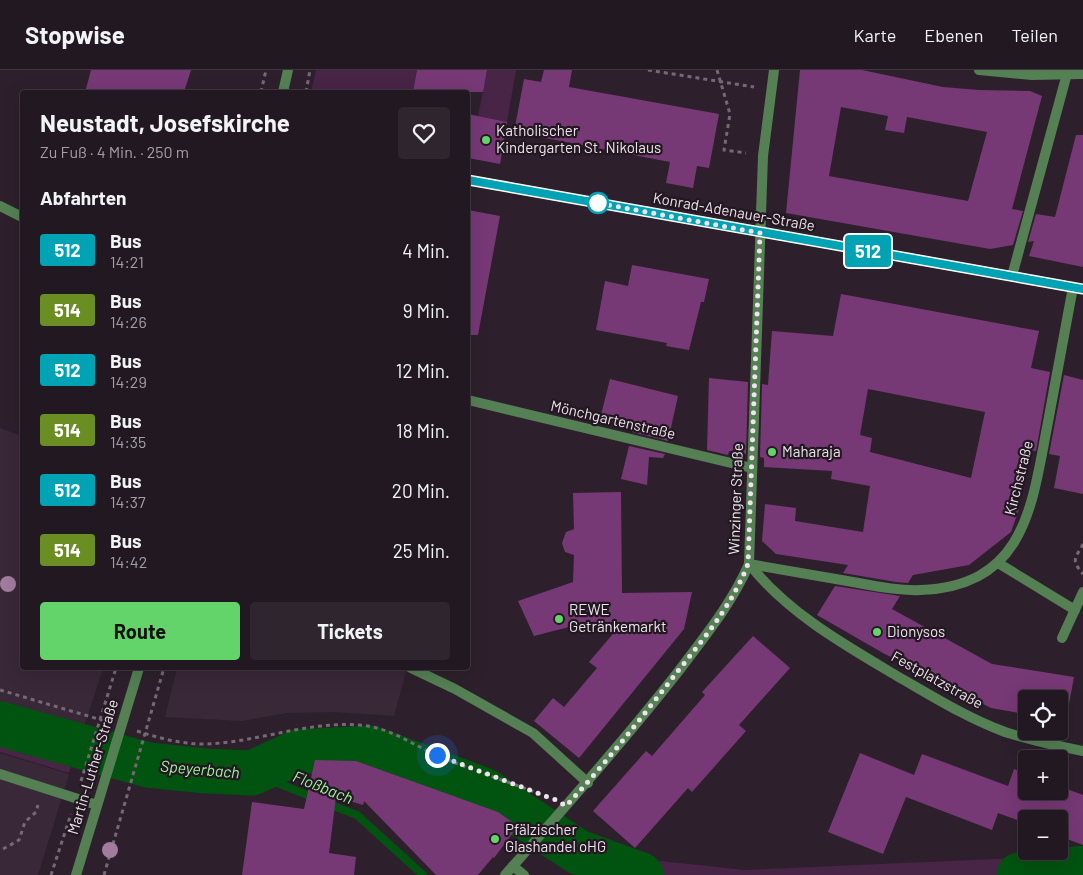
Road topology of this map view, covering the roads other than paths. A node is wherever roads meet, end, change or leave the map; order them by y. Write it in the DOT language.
graph roads {
  1 [pos="288,70"];
  2 [pos="774,70"];
  3 [pos="979,70"];
  4 [pos="1067,73"];
  5 [pos="1083,74"];
  6 [pos="283,90"];
  7 [pos="470,180"];
  8 [pos="0,206"];
  9 [pos="20,216"];
  10 [pos="760,233"];
  11 [pos="1012,276"];
  12 [pos="1078,288"];
  13 [pos="470,400"];
  14 [pos="752,468"];
  15 [pos="998,563"];
  16 [pos="748,564"];
  17 [pos="1083,592"];
  18 [pos="1075,610"];
  19 [pos="1062,638"];
  20 [pos="138,670"];
  21 [pos="415,670"];
  22 [pos="1083,751"];
  23 [pos="0,774"];
  24 [pos="588,783"];
  25 [pos="97,805"];
  26 [pos="513,866"];
  27 [pos="76,875"];
  28 [pos="505,875"];
  29 [pos="524,875"];
  1 -- 6 [label="street"];
  2 -- 10 [label="street, Winzinger Straße"];
  3 -- 4 [label="street"];
  4 -- 5 [label="street"];
  4 -- 11 [label="street"];
  7 -- 10 [label="street, Konrad-Adenauer-Straße"];
  8 -- 9 [label="street"];
  10 -- 11 [label="street, Konrad-Adenauer-Straße"];
  10 -- 14 [label="street, Winzinger Straße"];
  11 -- 12 [label="street, Konrad-Adenauer-Straße"];
  12 -- 15 [label="street, Kirchstraße"];
  13 -- 14 [label="street, Mönchgartenstraße"];
  14 -- 16 [label="street, Winzinger Straße"];
  15 -- 16 [label="street, Kirchstraße"];
  15 -- 18 [label="street"];
  16 -- 22 [label="street, Festplatzstraße"];
  16 -- 24 [label="street, Winzinger Straße"];
  17 -- 18 [label="street"];
  18 -- 19 [label="street"];
  20 -- 25 [label="street, Martin-Luther-Straße"];
  21 -- 24 [label="street"];
  23 -- 25 [label="street"];
  24 -- 26 [label="street, Winzinger Straße"];
  25 -- 27 [label="street, Martin-Luther-Straße"];
  26 -- 28 [label="street, Winzinger Straße"];
  26 -- 29 [label="street"];
}
